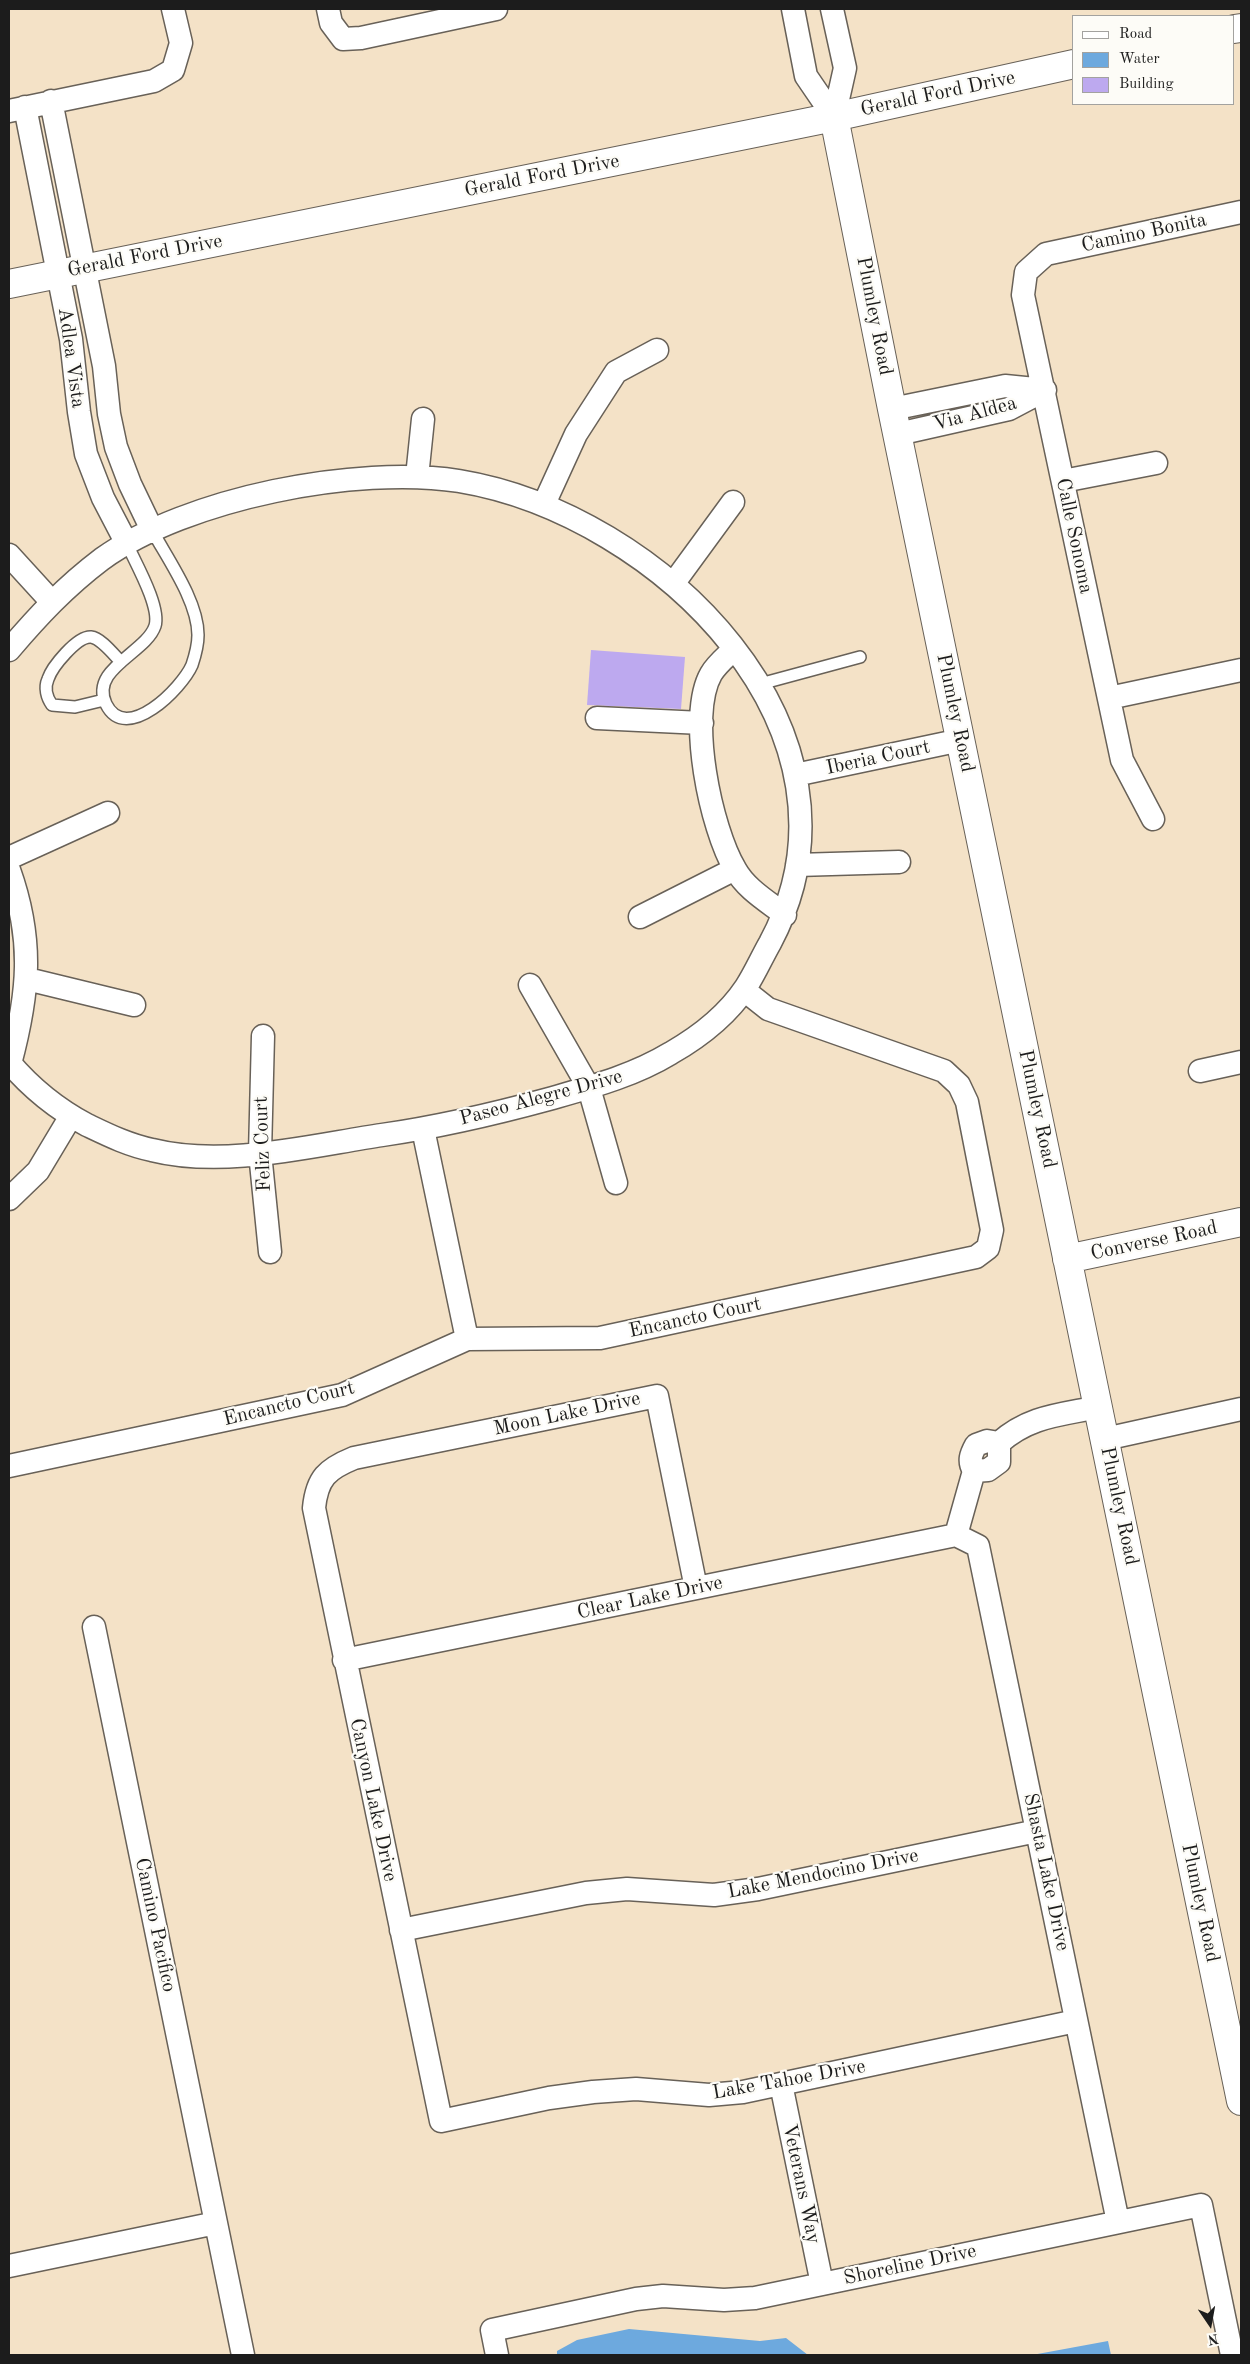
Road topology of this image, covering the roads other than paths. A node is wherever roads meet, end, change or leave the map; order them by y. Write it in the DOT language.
graph roads {
  1 [pos="173,9"];
  2 [pos="328,9"];
  3 [pos="496,9"];
  4 [pos="793,9"];
  5 [pos="832,9"];
  6 [pos="1072,64"];
  7 [pos="51,100"];
  8 [pos="17,109"];
  9 [pos="834,117"];
  10 [pos="1241,212"];
  11 [pos="1046,254"];
  12 [pos="84,268"];
  13 [pos="58,273"];
  14 [pos="9,284"];
  15 [pos="657,350"];
  16 [pos="1045,390"];
  17 [pos="423,419"];
  18 [pos="895,422"];
  19 [pos="1156,463"];
  20 [pos="417,477"];
  21 [pos="1063,481"];
  22 [pos="733,502"];
  23 [pos="544,504"];
  24 [pos="153,532"];
  25 [pos="127,544"];
  26 [pos="9,555"];
  27 [pos="673,584"];
  28 [pos="51,601"];
  29 [pos="734,649"];
  30 [pos="9,650"];
  31 [pos="860,657"];
  32 [pos="121,662"];
  33 [pos="1241,670"];
  34 [pos="760,684"];
  35 [pos="1109,698"];
  36 [pos="104,700"];
  37 [pos="597,718"];
  38 [pos="702,723"];
  39 [pos="961,740"];
  40 [pos="796,775"];
  41 [pos="108,813"];
  42 [pos="1153,820"];
  43 [pos="9,858"];
  44 [pos="899,862"];
  45 [pos="797,865"];
  46 [pos="735,869"];
  47 [pos="9,870"];
  48 [pos="784,915"];
  49 [pos="640,917"];
  50 [pos="27,979"];
  51 [pos="530,985"];
  52 [pos="744,990"];
  53 [pos="134,1005"];
  54 [pos="263,1036"];
  55 [pos="1241,1062"];
  56 [pos="9,1063"];
  57 [pos="1200,1071"];
  58 [pos="589,1088"];
  59 [pos="70,1116"];
  60 [pos="423,1129"];
  61 [pos="260,1153"];
  62 [pos="616,1183"];
  63 [pos="9,1199"];
  64 [pos="1241,1222"];
  65 [pos="270,1252"];
  66 [pos="1067,1259"];
  67 [pos="467,1339"];
  68 [pos="1098,1407"];
  69 [pos="1241,1409"];
  70 [pos="1105,1439"];
  71 [pos="9,1466"];
  72 [pos="321,1479"];
  73 [pos="956,1535"];
  74 [pos="696,1588"];
  75 [pos="94,1627"];
  76 [pos="344,1660"];
  77 [pos="1037,1831"];
  78 [pos="401,1930"];
  79 [pos="1076,2022"];
  80 [pos="781,2084"];
  81 [pos="1241,2101"];
  82 [pos="441,2121"];
  83 [pos="1118,2222"];
  84 [pos="216,2223"];
  85 [pos="9,2266"];
  86 [pos="822,2284"];
  87 [pos="243,2355"];
  88 [pos="498,2355"];
  89 [pos="1232,2355"];
  1 -- 7 [label="street"];
  2 -- 3 [label="street"];
  4 -- 9 [label="street"];
  5 -- 9 [label="street"];
  6 -- 9 [label="street, Gerald Ford Drive"];
  7 -- 8 [label="street"];
  7 -- 12 [label="street, Adlea Vista"];
  8 -- 13 [label="street, Adlea Vista"];
  9 -- 12 [label="street, Gerald Ford Drive"];
  9 -- 18 [label="street, Plumley Road"];
  10 -- 11 [label="street, Camino Bonita"];
  11 -- 16 [label="street, Calle Sonoma"];
  12 -- 13 [label="street, Gerald Ford Drive"];
  12 -- 24 [label="street, Adlea Vista"];
  13 -- 14 [label="street, Gerald Ford Drive"];
  13 -- 25 [label="street, Adlea Vista"];
  15 -- 23 [label="street"];
  16 -- 18 [label="street, Via Aldea"];
  16 -- 21 [label="street, Calle Sonoma"];
  17 -- 20 [label="street"];
  18 -- 39 [label="street, Plumley Road"];
  19 -- 21 [label="street"];
  20 -- 23 [label="street, Paseo Alegre Drive"];
  20 -- 24 [label="street, Paseo Alegre Drive"];
  21 -- 35 [label="street, Calle Sonoma"];
  22 -- 27 [label="street"];
  23 -- 27 [label="street, Paseo Alegre Drive"];
  24 -- 25 [label="street, Paseo Alegre Drive"];
  24 -- 36 [label="lane"];
  25 -- 28 [label="street, Paseo Alegre Drive"];
  25 -- 32 [label="lane"];
  26 -- 28 [label="street"];
  27 -- 29 [label="street, Paseo Alegre Drive"];
  28 -- 30 [label="street, Paseo Alegre Drive"];
  29 -- 34 [label="street, Paseo Alegre Drive"];
  29 -- 38 [label="street"];
  31 -- 34 [label="lane"];
  32 -- 36 [label="lane"];
  32 -- 36 [label="lane"];
  33 -- 35 [label="street"];
  34 -- 40 [label="street, Paseo Alegre Drive"];
  35 -- 42 [label="street, Calle Sonoma"];
  37 -- 38 [label="street"];
  38 -- 46 [label="street"];
  39 -- 40 [label="street, Iberia Court"];
  39 -- 66 [label="street, Plumley Road"];
  40 -- 45 [label="street, Paseo Alegre Drive"];
  41 -- 43 [label="street"];
  44 -- 45 [label="street"];
  45 -- 48 [label="street, Paseo Alegre Drive"];
  46 -- 48 [label="street"];
  46 -- 49 [label="street"];
  47 -- 50 [label="street"];
  48 -- 52 [label="street, Paseo Alegre Drive"];
  50 -- 53 [label="street"];
  50 -- 56 [label="street"];
  51 -- 58 [label="street"];
  52 -- 58 [label="street, Paseo Alegre Drive"];
  52 -- 67 [label="street, Encancto Court"];
  54 -- 61 [label="street, Feliz Court"];
  55 -- 57 [label="street"];
  56 -- 59 [label="street, Paseo Alegre Drive"];
  58 -- 60 [label="street, Paseo Alegre Drive"];
  58 -- 62 [label="street"];
  59 -- 61 [label="street, Paseo Alegre Drive"];
  59 -- 63 [label="street"];
  60 -- 61 [label="street, Paseo Alegre Drive"];
  60 -- 67 [label="street"];
  61 -- 65 [label="street, Feliz Court"];
  64 -- 66 [label="street, Converse Road"];
  66 -- 68 [label="street, Plumley Road"];
  67 -- 71 [label="street, Encancto Court"];
  68 -- 70 [label="street, Plumley Road"];
  68 -- 73 [label="street"];
  69 -- 70 [label="street"];
  70 -- 81 [label="street, Plumley Road"];
  72 -- 74 [label="street, Moon Lake Drive"];
  72 -- 76 [label="street, Canyon Lake Drive"];
  73 -- 74 [label="street, Clear Lake Drive"];
  73 -- 77 [label="street, Shasta Lake Drive"];
  74 -- 76 [label="street, Clear Lake Drive"];
  75 -- 84 [label="street, Camino Pacifico"];
  76 -- 78 [label="street, Canyon Lake Drive"];
  77 -- 78 [label="street, Lake Mendocino Drive"];
  77 -- 79 [label="street, Shasta Lake Drive"];
  78 -- 82 [label="street, Canyon Lake Drive"];
  79 -- 80 [label="street, Lake Tahoe Drive"];
  79 -- 83 [label="street, Shasta Lake Drive"];
  80 -- 82 [label="street, Lake Tahoe Drive"];
  80 -- 86 [label="street, Veterans Way"];
  83 -- 86 [label="street, Shoreline Drive"];
  83 -- 89 [label="street, Shoreline Drive"];
  84 -- 85 [label="street"];
  84 -- 87 [label="street, Camino Pacifico"];
  86 -- 88 [label="street, Shoreline Drive"];
}
